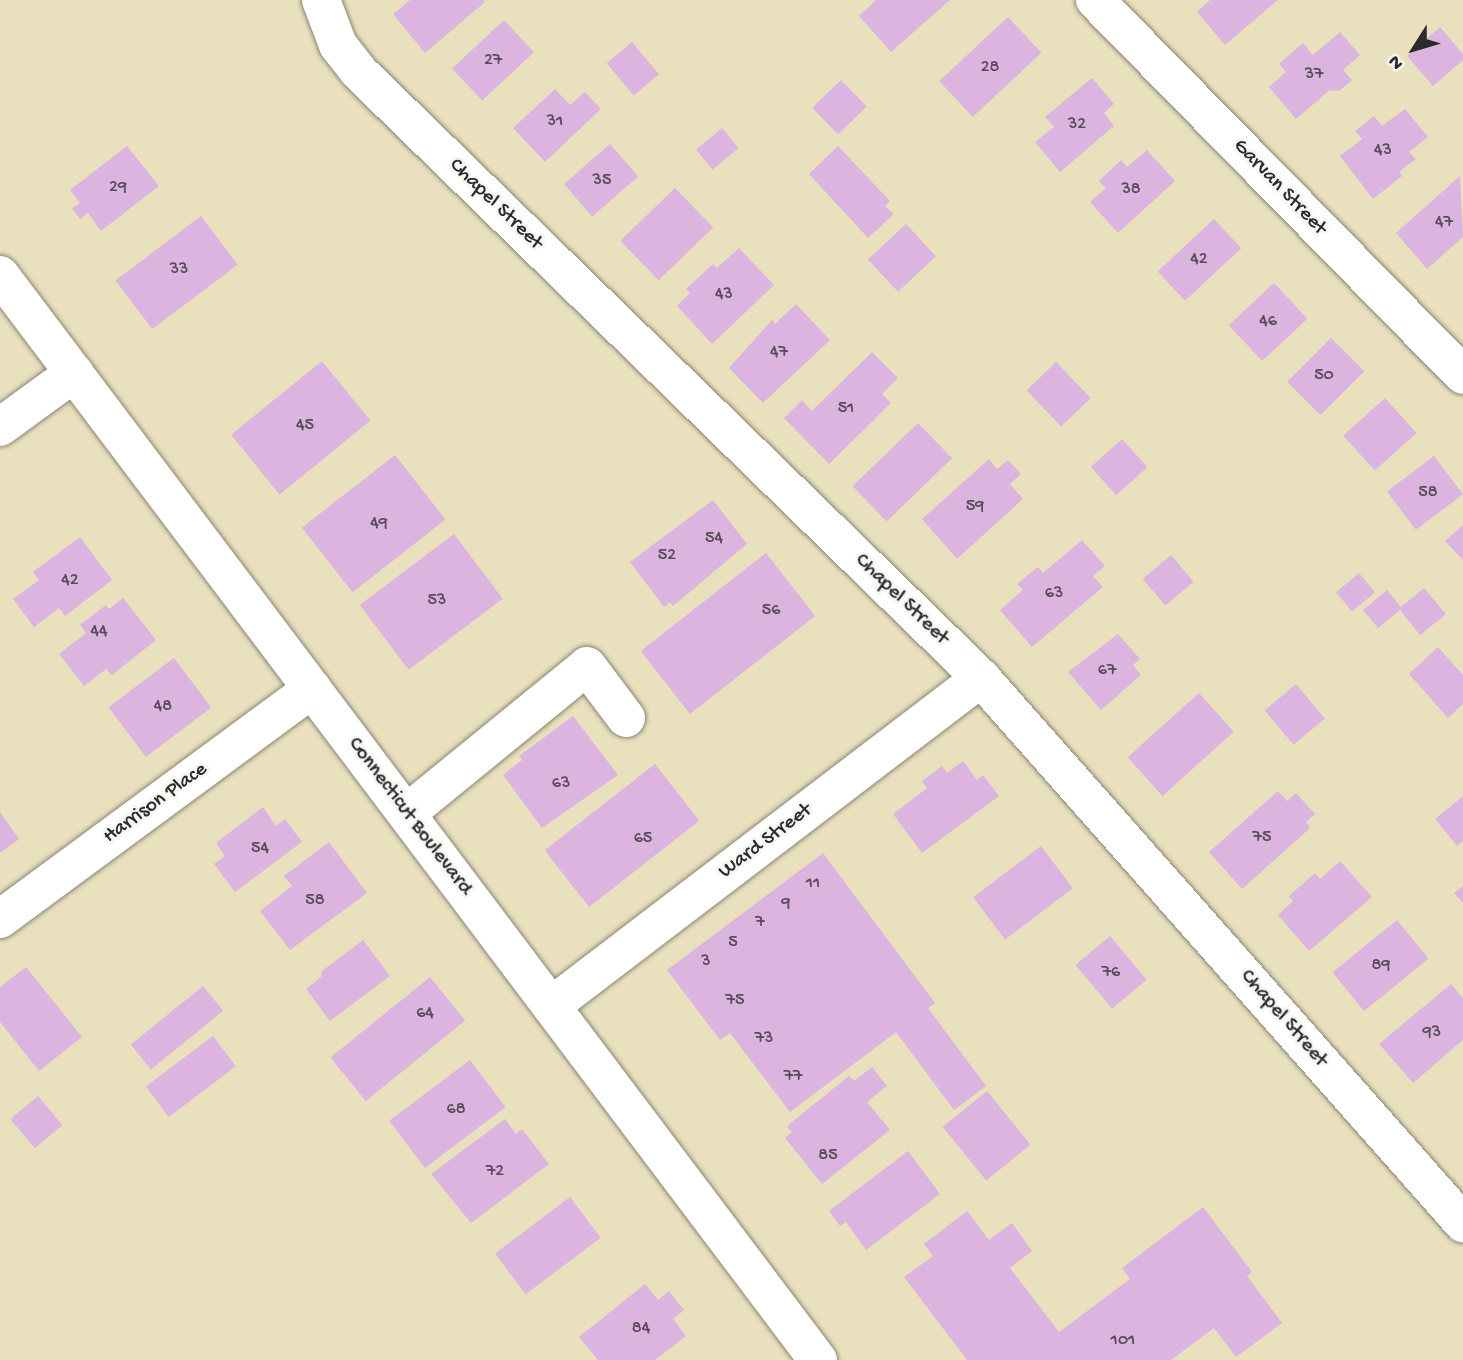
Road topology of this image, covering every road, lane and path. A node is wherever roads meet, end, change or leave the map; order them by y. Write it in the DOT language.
graph roads {
  1 [pos="321,0"];
  2 [pos="1095,0"];
  3 [pos="0,275"];
  4 [pos="74,373"];
  5 [pos="1463,375"];
  6 [pos="0,427"];
  7 [pos="981,678"];
  8 [pos="312,689"];
  9 [pos="625,718"];
  10 [pos="407,813"];
  11 [pos="0,919"];
  12 [pos="551,1006"];
  13 [pos="1463,1223"];
  14 [pos="818,1360"];
  1 -- 7 [label="street, Chapel Street"];
  2 -- 5 [label="street, Garvan Street"];
  3 -- 4 [label="street, Connecticut Boulevard"];
  4 -- 6 [label="street"];
  4 -- 8 [label="street, Connecticut Boulevard"];
  7 -- 12 [label="street, Ward Street"];
  7 -- 13 [label="street, Chapel Street"];
  8 -- 10 [label="street, Connecticut Boulevard"];
  8 -- 11 [label="street, Harrison Place"];
  9 -- 10 [label="street"];
  10 -- 12 [label="street, Connecticut Boulevard"];
  12 -- 14 [label="street, Connecticut Boulevard"];
}
